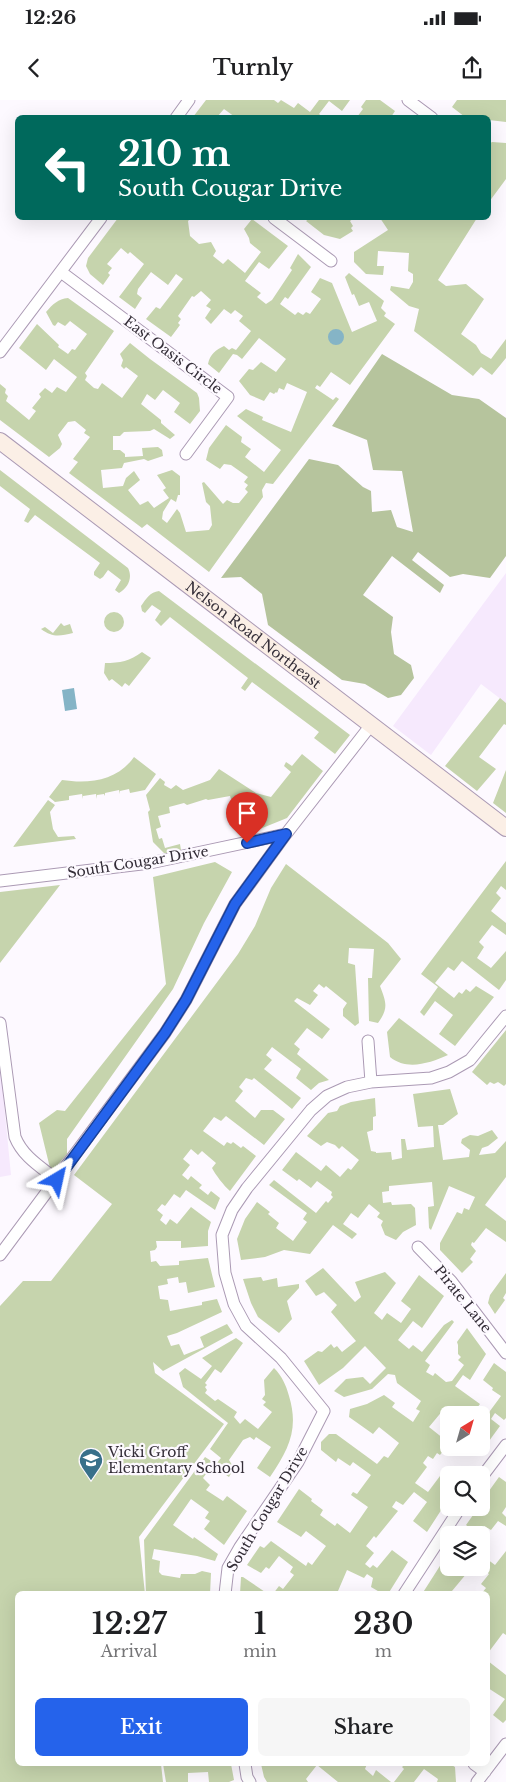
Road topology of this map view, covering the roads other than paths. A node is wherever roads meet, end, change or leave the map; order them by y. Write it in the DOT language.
graph roads {
  1 [pos="189,100"];
  2 [pos="408,100"];
  3 [pos="178,115"];
  4 [pos="428,115"];
  5 [pos="100,220"];
  6 [pos="277,220"];
  7 [pos="332,261"];
  8 [pos="62,272"];
  9 [pos="0,352"];
  10 [pos="0,441"];
  11 [pos="186,454"];
  12 [pos="371,725"];
  13 [pos="506,828"];
  14 [pos="286,834"];
  15 [pos="0,882"];
  16 [pos="506,1016"];
  17 [pos="0,1023"];
  18 [pos="368,1041"];
  19 [pos="371,1082"];
  20 [pos="57,1180"];
  21 [pos="418,1246"];
  22 [pos="0,1255"];
  23 [pos="506,1353"];
  24 [pos="506,1445"];
  25 [pos="490,1466"];
  26 [pos="455,1516"];
  27 [pos="225,1591"];
  28 [pos="406,1591"];
  29 [pos="506,1744"];
  30 [pos="490,1765"];
  31 [pos="245,1766"];
  32 [pos="477,1766"];
  33 [pos="490,1766"];
  34 [pos="485,1772"];
  35 [pos="250,1782"];
  36 [pos="477,1782"];
  1 -- 3 [label="street"];
  2 -- 4 [label="street"];
  5 -- 8 [label="street"];
  6 -- 7 [label="street"];
  8 -- 9 [label="street"];
  8 -- 11 [label="street, East Oasis Circle"];
  10 -- 12 [label="street, Nelson Road Northeast"];
  12 -- 13 [label="street, Nelson Road Northeast"];
  12 -- 14 [label="street"];
  14 -- 15 [label="street, South Cougar Drive"];
  14 -- 20 [label="street"];
  16 -- 19 [label="street, South Cougar Drive"];
  17 -- 20 [label="street"];
  18 -- 19 [label="street"];
  19 -- 27 [label="street, South Cougar Drive"];
  20 -- 22 [label="street"];
  21 -- 23 [label="street, Pirate Lane"];
  24 -- 25 [label="street"];
  26 -- 28 [label="street"];
  29 -- 30 [label="street"];
  31 -- 35 [label="street"];
  32 -- 34 [label="street"];
  33 -- 34 [label="street"];
  34 -- 36 [label="street"];
}
